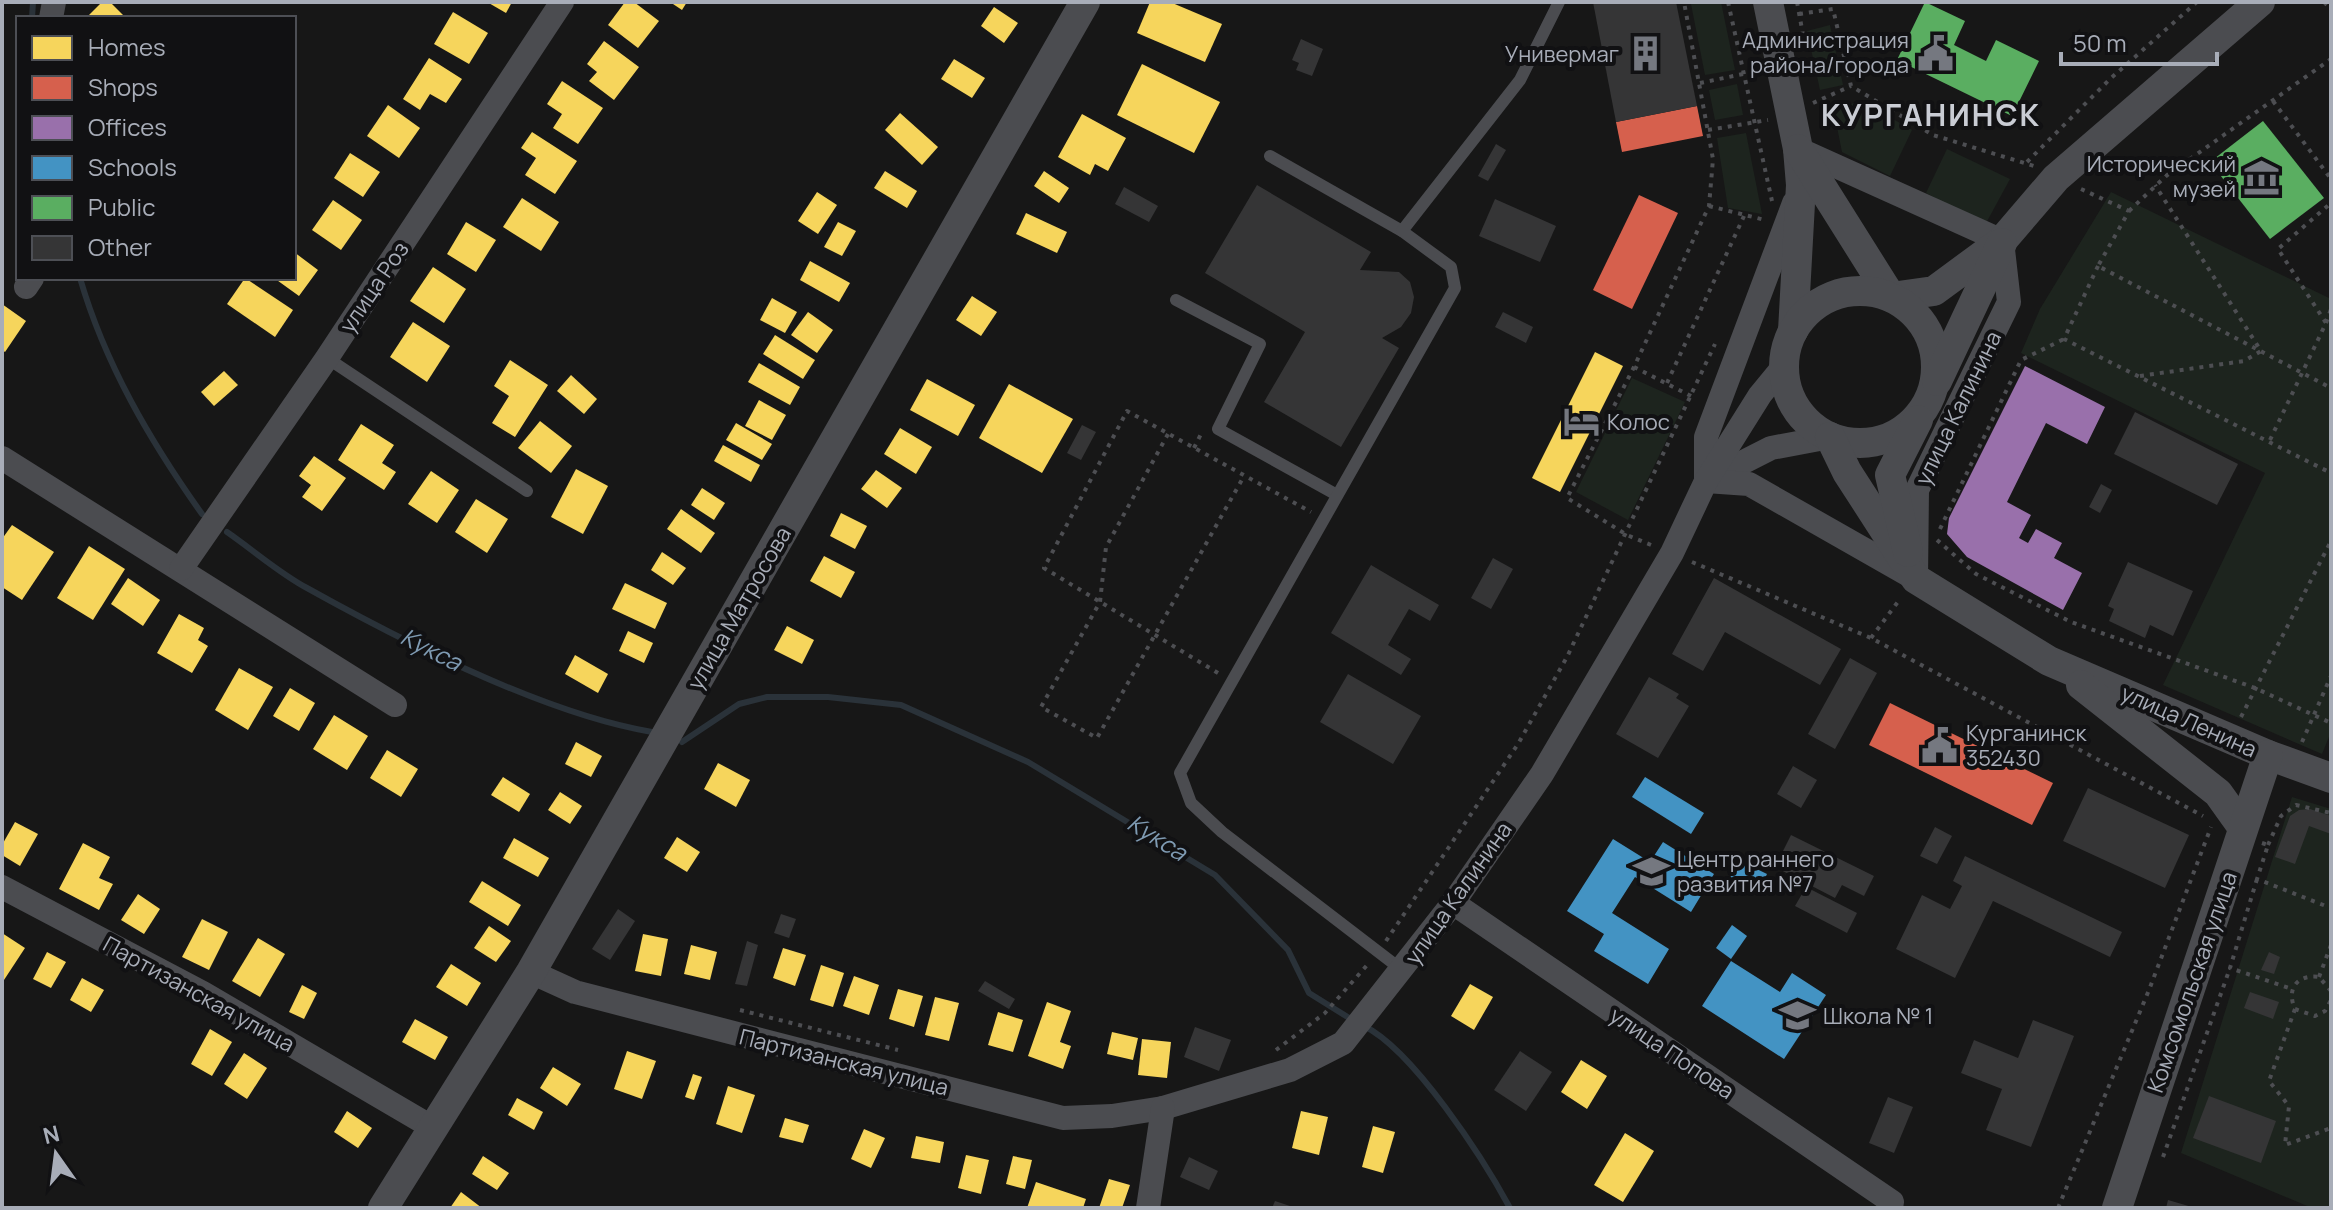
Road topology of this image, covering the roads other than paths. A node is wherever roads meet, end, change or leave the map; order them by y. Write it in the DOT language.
graph roads {
  1 [pos="562,2"];
  2 [pos="1085,2"];
  3 [pos="1559,2"];
  4 [pos="1768,2"];
  5 [pos="2260,2"];
  6 [pos="1798,149"];
  7 [pos="1270,156"];
  8 [pos="1801,185"];
  9 [pos="1402,231"];
  10 [pos="2002,241"];
  11 [pos="1891,297"];
  12 [pos="1176,300"];
  13 [pos="1793,331"];
  14 [pos="327,358"];
  15 [pos="1783,367"];
  16 [pos="1927,403"];
  17 [pos="1830,437"];
  18 [pos="2,458"];
  19 [pos="1706,481"];
  20 [pos="527,491"];
  21 [pos="1337,495"];
  22 [pos="181,569"];
  23 [pos="1916,579"];
  24 [pos="2049,661"];
  25 [pos="395,705"];
  26 [pos="2280,759"];
  27 [pos="2331,778"];
  28 [pos="2251,836"];
  29 [pos="2,887"];
  30 [pos="1453,903"];
  31 [pos="1403,971"];
  32 [pos="531,972"];
  33 [pos="1163,1108"];
  34 [pos="435,1129"];
  35 [pos="1892,1205"];
  36 [pos="383,1208"];
  37 [pos="1148,1208"];
  38 [pos="2117,1208"];
  1 -- 14 [label="street, улица Роз"];
  2 -- 32 [label="street, улица Матросова"];
  3 -- 9 [label="lane"];
  4 -- 6 [label="street"];
  5 -- 10 [label="street, улица Калинина"];
  6 -- 8 [label="street"];
  6 -- 10 [label="street"];
  6 -- 11 [label="street"];
  7 -- 9 [label="lane"];
  8 -- 13 [label="street"];
  8 -- 19 [label="street, улица Калинина"];
  9 -- 21 [label="lane"];
  10 -- 11 [label="street, улица Калинина"];
  10 -- 16 [label="street, улица Калинина"];
  10 -- 23 [label="street, улица Калинина"];
  11 -- 13 [label="street"];
  11 -- 16 [label="street"];
  12 -- 21 [label="lane"];
  13 -- 15 [label="street"];
  14 -- 20 [label="lane"];
  14 -- 22 [label="street, улица Роз"];
  15 -- 17 [label="street"];
  15 -- 19 [label="street, улица Калинина"];
  16 -- 17 [label="street"];
  16 -- 23 [label="street"];
  17 -- 19 [label="street"];
  17 -- 23 [label="street, улица Ленина"];
  18 -- 22 [label="street"];
  19 -- 23 [label="street, улица Ленина"];
  19 -- 30 [label="street, улица Калинина"];
  21 -- 31 [label="lane"];
  22 -- 25 [label="street"];
  23 -- 24 [label="street, улица Ленина"];
  24 -- 26 [label="street, улица Ленина"];
  24 -- 28 [label="street, улица Ленина"];
  26 -- 27 [label="street, улица Ленина"];
  26 -- 28 [label="street, Комсомольская улица"];
  28 -- 38 [label="street, Комсомольская улица"];
  29 -- 34 [label="street, Партизанская улица"];
  30 -- 31 [label="street, улица Калинина"];
  30 -- 35 [label="street, улица Попова"];
  31 -- 33 [label="street, улица Калинина"];
  32 -- 33 [label="street, Партизанская улица"];
  32 -- 34 [label="street, улица Матросова"];
  33 -- 37 [label="street"];
  34 -- 36 [label="street, улица Матросова"];
}
